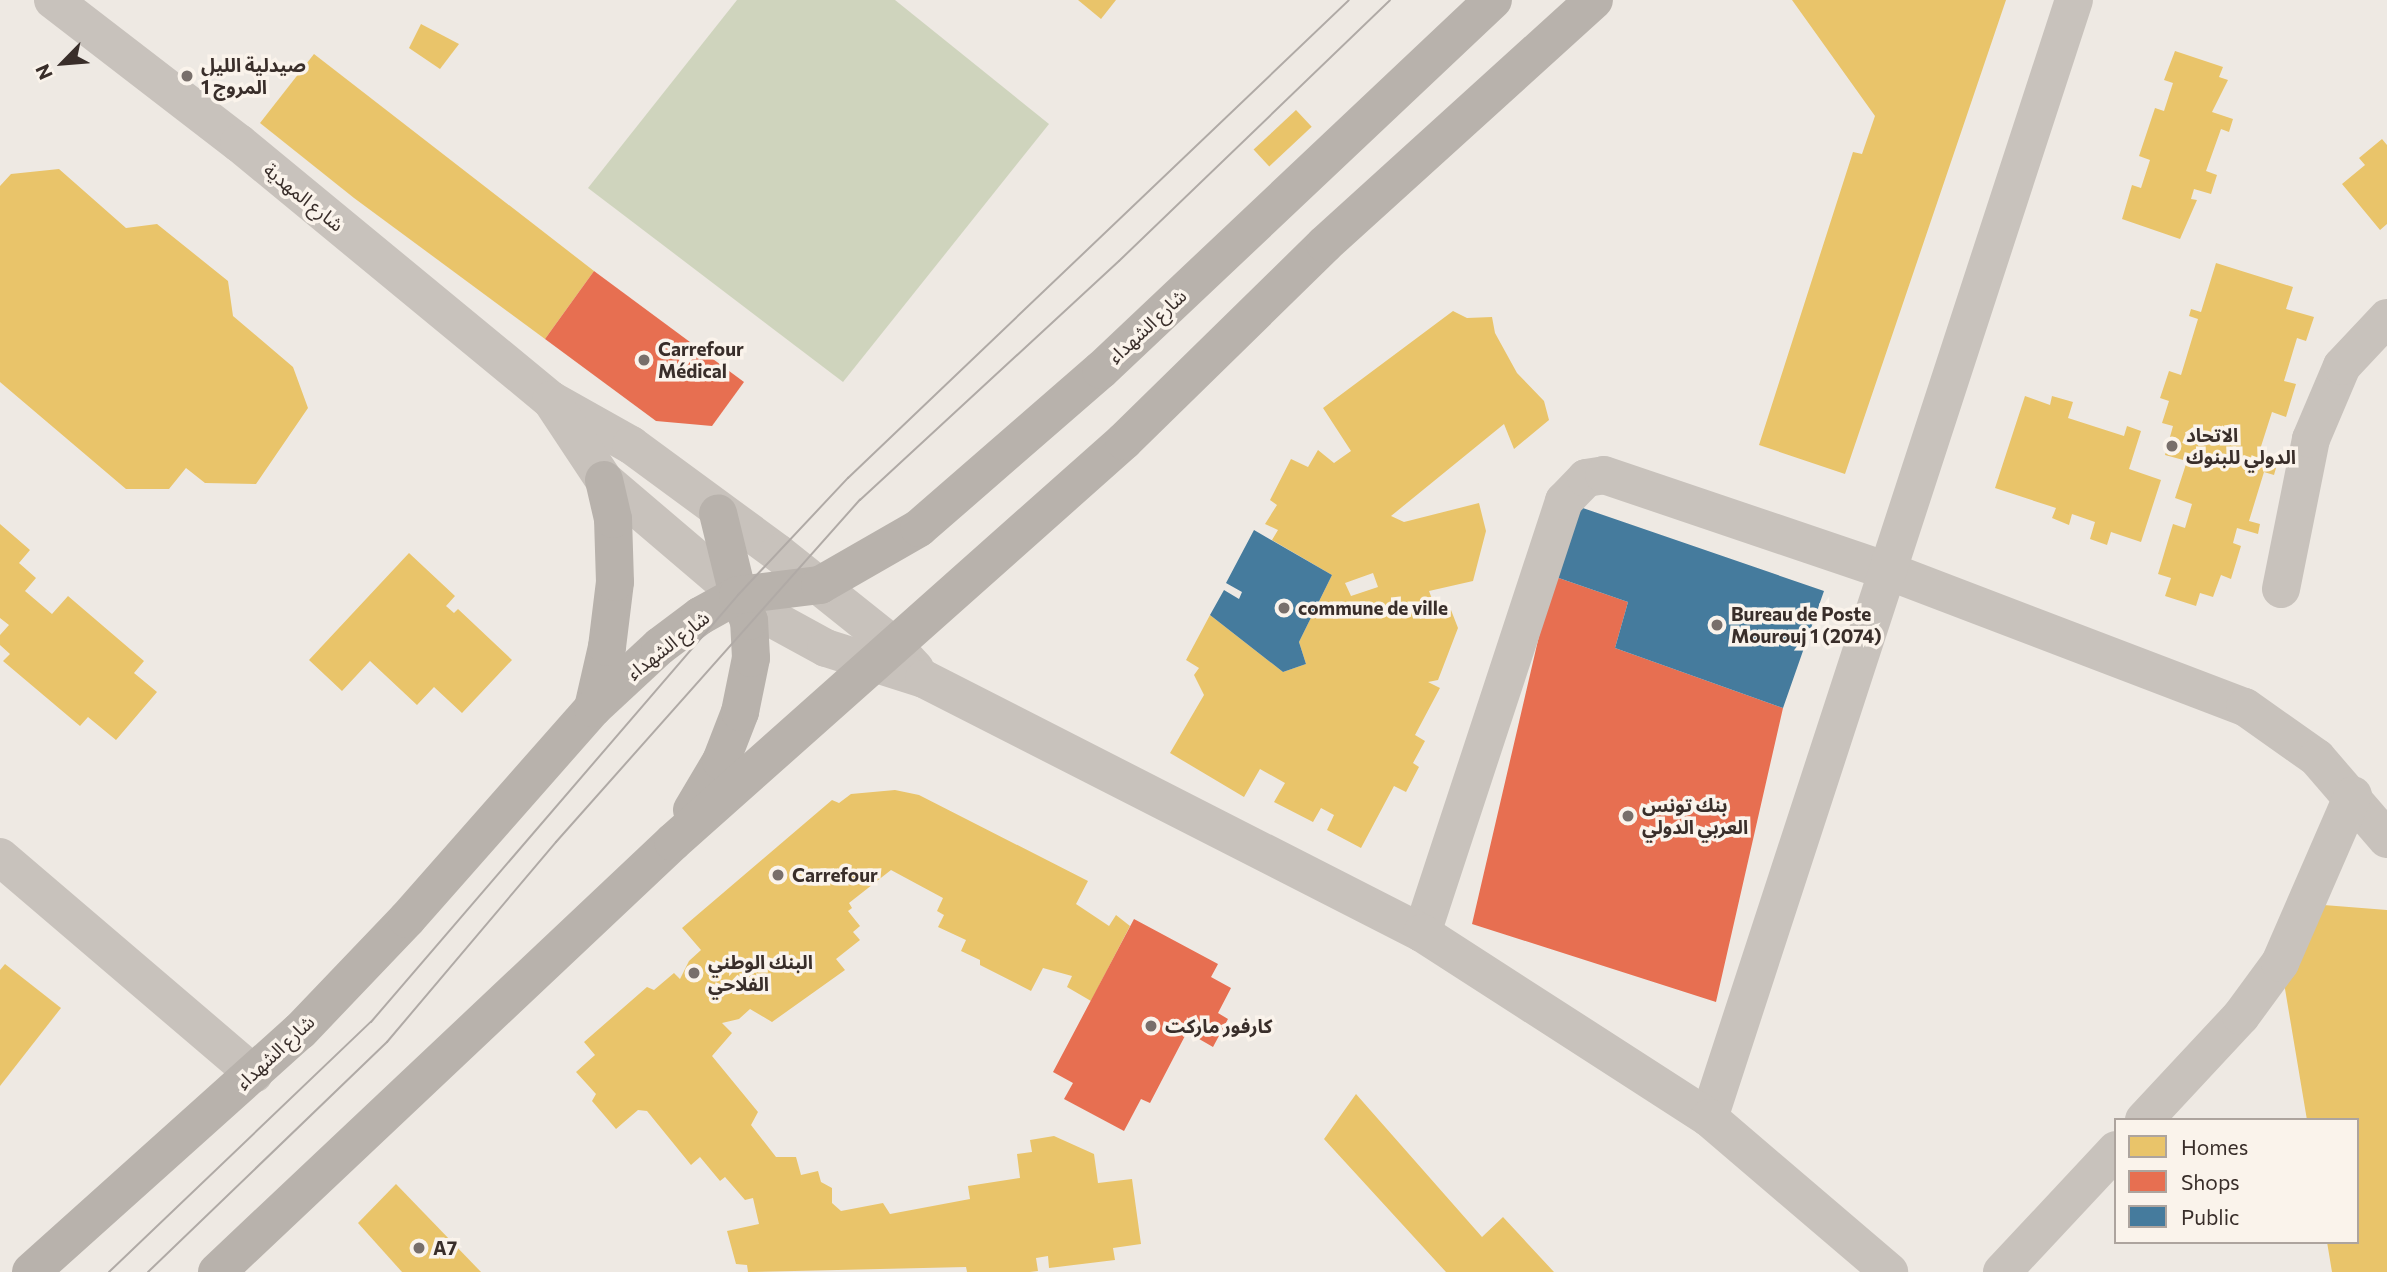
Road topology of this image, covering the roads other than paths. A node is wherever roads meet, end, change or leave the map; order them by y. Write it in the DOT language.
graph roads {
  1 [pos="53,0"];
  2 [pos="1493,0"];
  3 [pos="1594,0"];
  4 [pos="2074,0"];
  5 [pos="2387,318"];
  6 [pos="551,400"];
  7 [pos="604,480"];
  8 [pos="719,513"];
  9 [pos="1888,571"];
  10 [pos="820,585"];
  11 [pos="2281,589"];
  12 [pos="738,595"];
  13 [pos="882,654"];
  14 [pos="593,708"];
  15 [pos="2353,795"];
  16 [pos="2387,839"];
  17 [pos="673,842"];
  18 [pos="0,857"];
  19 [pos="1422,933"];
  20 [pos="254,1074"];
  21 [pos="1709,1118"];
  22 [pos="2146,1118"];
  23 [pos="2114,1152"];
  24 [pos="31,1272"];
  25 [pos="216,1272"];
  26 [pos="1889,1272"];
  27 [pos="2002,1272"];
  1 -- 6 [label="street, شارع المهدية"];
  2 -- 10 [label="main road, شارع الشهداء"];
  3 -- 13 [label="main road"];
  4 -- 9 [label="street"];
  5 -- 11 [label="street"];
  6 -- 7 [label="street"];
  6 -- 8 [label="street"];
  7 -- 12 [label="street"];
  7 -- 14 [label="main road"];
  8 -- 10 [label="street"];
  8 -- 12 [label="main road"];
  9 -- 15 [label="street"];
  9 -- 19 [label="street"];
  9 -- 21 [label="street"];
  10 -- 12 [label="main road, شارع الشهداء"];
  10 -- 13 [label="street"];
  12 -- 13 [label="street"];
  12 -- 14 [label="main road, شارع الشهداء"];
  12 -- 17 [label="main road"];
  13 -- 17 [label="main road"];
  13 -- 19 [label="street"];
  14 -- 20 [label="main road, شارع الشهداء"];
  15 -- 16 [label="street"];
  15 -- 22 [label="street"];
  17 -- 25 [label="main road"];
  18 -- 20 [label="street"];
  19 -- 21 [label="street"];
  20 -- 24 [label="main road, شارع الشهداء"];
  21 -- 26 [label="street"];
  23 -- 27 [label="street"];
}
